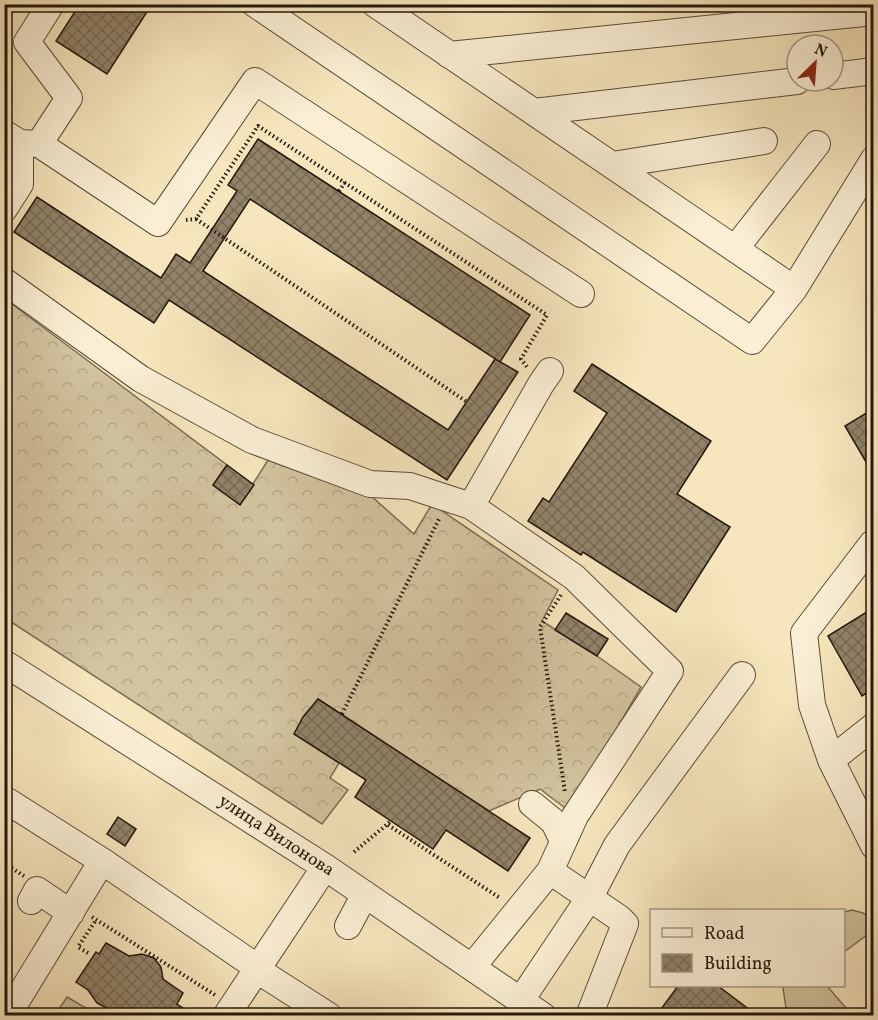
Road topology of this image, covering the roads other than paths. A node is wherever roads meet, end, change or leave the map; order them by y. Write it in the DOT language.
graph roads {
  1 [pos="51,4"];
  2 [pos="255,4"];
  3 [pos="375,4"];
  4 [pos="873,12"];
  5 [pos="449,55"];
  6 [pos="873,71"];
  7 [pos="845,74"];
  8 [pos="785,82"];
  9 [pos="534,112"];
  10 [pos="21,140"];
  11 [pos="764,141"];
  12 [pos="816,144"];
  13 [pos="873,159"];
  14 [pos="612,165"];
  15 [pos="4,209"];
  16 [pos="735,249"];
  17 [pos="4,281"];
  18 [pos="794,289"];
  19 [pos="581,294"];
  20 [pos="545,378"];
  21 [pos="460,503"];
  22 [pos="872,544"];
  23 [pos="4,663"];
  24 [pos="742,675"];
  25 [pos="873,726"];
  26 [pos="831,760"];
  27 [pos="4,799"];
  28 [pos="532,804"];
  29 [pos="563,841"];
  30 [pos="873,846"];
  31 [pos="102,861"];
  32 [pos="325,867"];
  33 [pos="550,871"];
  34 [pos="365,894"];
  35 [pos="37,896"];
  36 [pos="590,897"];
  37 [pos="73,910"];
  38 [pos="348,926"];
  39 [pos="472,967"];
  40 [pos="258,968"];
  41 [pos="521,1000"];
  42 [pos="229,1011"];
  43 [pos="4,1014"];
  44 [pos="329,1016"];
  45 [pos="543,1016"];
  46 [pos="589,1016"];
  1 -- 10 [label="street"];
  2 -- 18 [label="street"];
  3 -- 5 [label="street"];
  4 -- 5 [label="street"];
  5 -- 9 [label="street"];
  6 -- 7 [label="street"];
  8 -- 9 [label="street"];
  9 -- 14 [label="street"];
  10 -- 15 [label="street"];
  10 -- 19 [label="street"];
  11 -- 14 [label="street"];
  12 -- 16 [label="street"];
  13 -- 18 [label="street"];
  14 -- 16 [label="street"];
  16 -- 18 [label="street"];
  17 -- 21 [label="street"];
  20 -- 21 [label="street"];
  21 -- 29 [label="street"];
  22 -- 26 [label="street"];
  23 -- 32 [label="street, улица Вилонова"];
  24 -- 36 [label="street"];
  25 -- 26 [label="street"];
  26 -- 30 [label="street"];
  27 -- 31 [label="street"];
  28 -- 29 [label="street"];
  29 -- 33 [label="street"];
  31 -- 37 [label="street"];
  31 -- 40 [label="street"];
  32 -- 34 [label="street, улица Вилонова"];
  32 -- 40 [label="street"];
  33 -- 36 [label="street"];
  33 -- 39 [label="street"];
  34 -- 38 [label="street"];
  34 -- 39 [label="street, улица Вилонова"];
  35 -- 37 [label="street"];
  36 -- 41 [label="street"];
  36 -- 46 [label="street"];
  37 -- 43 [label="street"];
  39 -- 41 [label="street, улица Вилонова"];
  40 -- 42 [label="street"];
  40 -- 44 [label="street"];
  41 -- 45 [label="street, улица Вилонова"];
}
